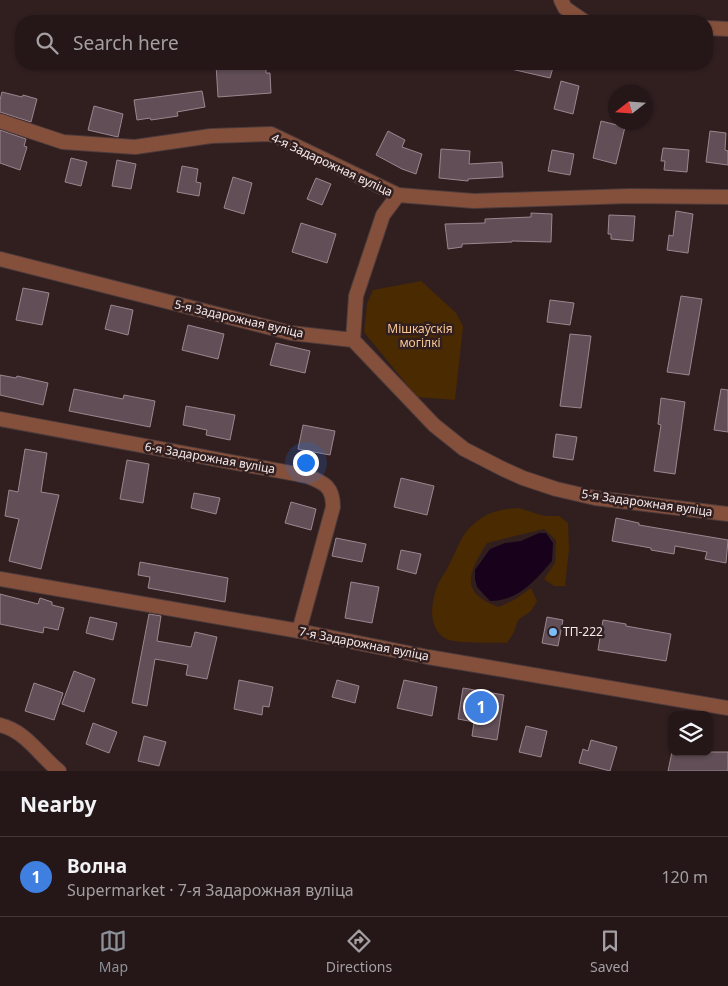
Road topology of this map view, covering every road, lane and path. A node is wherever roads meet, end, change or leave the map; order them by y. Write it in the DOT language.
graph roads {
  1 [pos="561,0"];
  2 [pos="575,15"];
  3 [pos="713,28"];
  4 [pos="728,28"];
  5 [pos="0,121"];
  6 [pos="398,196"];
  7 [pos="728,197"];
  8 [pos="0,259"];
  9 [pos="353,340"];
  10 [pos="0,419"];
  11 [pos="728,514"];
  12 [pos="0,579"];
  13 [pos="299,632"];
  14 [pos="728,708"];
  15 [pos="0,725"];
  16 [pos="60,771"];
  1 -- 2 [label="street"];
  3 -- 4 [label="street"];
  5 -- 6 [label="street, 4-я Задарожная вуліца"];
  6 -- 7 [label="street, 4-я Задарожная вуліца"];
  6 -- 9 [label="street"];
  8 -- 9 [label="street, 5-я Задарожная вуліца"];
  9 -- 11 [label="street, 5-я Задарожная вуліца"];
  10 -- 13 [label="street, 6-я Задарожная вуліца"];
  12 -- 13 [label="street, 7-я Задарожная вуліца"];
  13 -- 14 [label="street, 7-я Задарожная вуліца"];
  15 -- 16 [label="street"];
}
